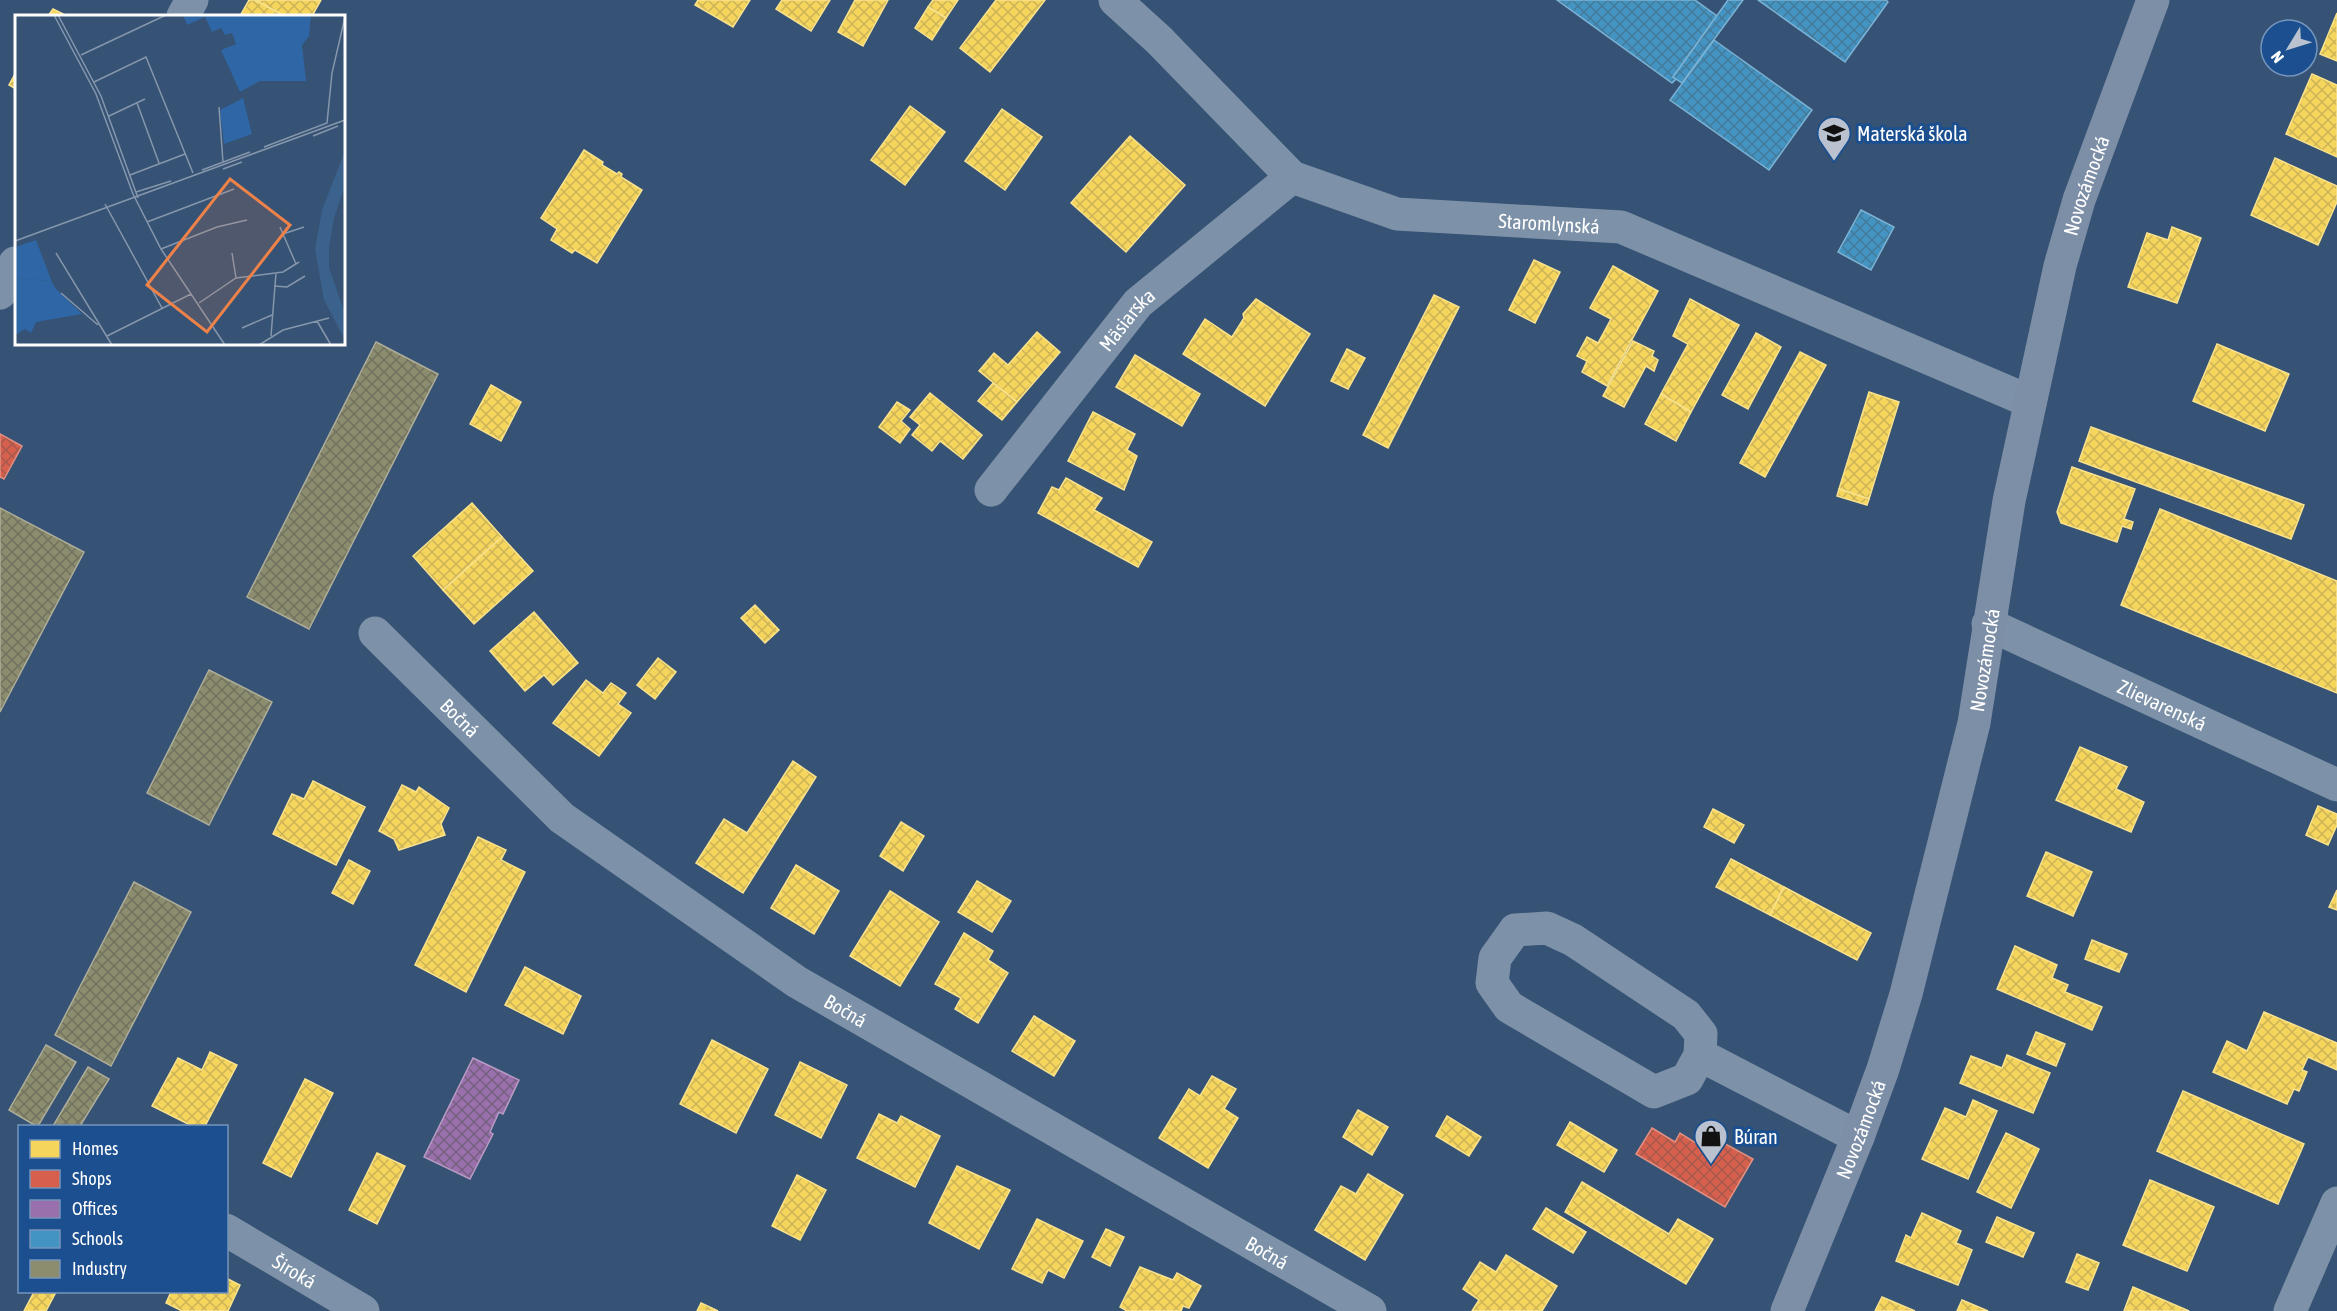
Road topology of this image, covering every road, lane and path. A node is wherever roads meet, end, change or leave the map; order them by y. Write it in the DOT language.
graph roads {
  1 [pos="1115,0"];
  2 [pos="2152,0"];
  3 [pos="1292,177"];
  4 [pos="15,263"];
  5 [pos="0,294"];
  6 [pos="2030,401"];
  7 [pos="991,490"];
  8 [pos="1988,624"];
  9 [pos="375,633"];
  10 [pos="2337,785"];
  11 [pos="1700,1055"];
  12 [pos="1858,1137"];
  13 [pos="2337,1203"];
  14 [pos="228,1231"];
  15 [pos="363,1311"];
  16 [pos="1370,1311"];
  17 [pos="1787,1311"];
  18 [pos="2290,1311"];
  1 -- 3 [label="street, Staromlynská"];
  2 -- 6 [label="main road, Novozámocká"];
  3 -- 6 [label="street, Staromlynská"];
  3 -- 7 [label="street, Mäsiarska"];
  4 -- 5 [label="street"];
  6 -- 8 [label="main road, Novozámocká"];
  8 -- 10 [label="street, Zlievarenská"];
  8 -- 12 [label="main road, Novozámocká"];
  9 -- 16 [label="street, Bočná"];
  11 -- 11 [label="street"];
  11 -- 12 [label="street"];
  12 -- 17 [label="main road, Novozámocká"];
  13 -- 18 [label="street"];
  14 -- 15 [label="street, Široká"];
}
